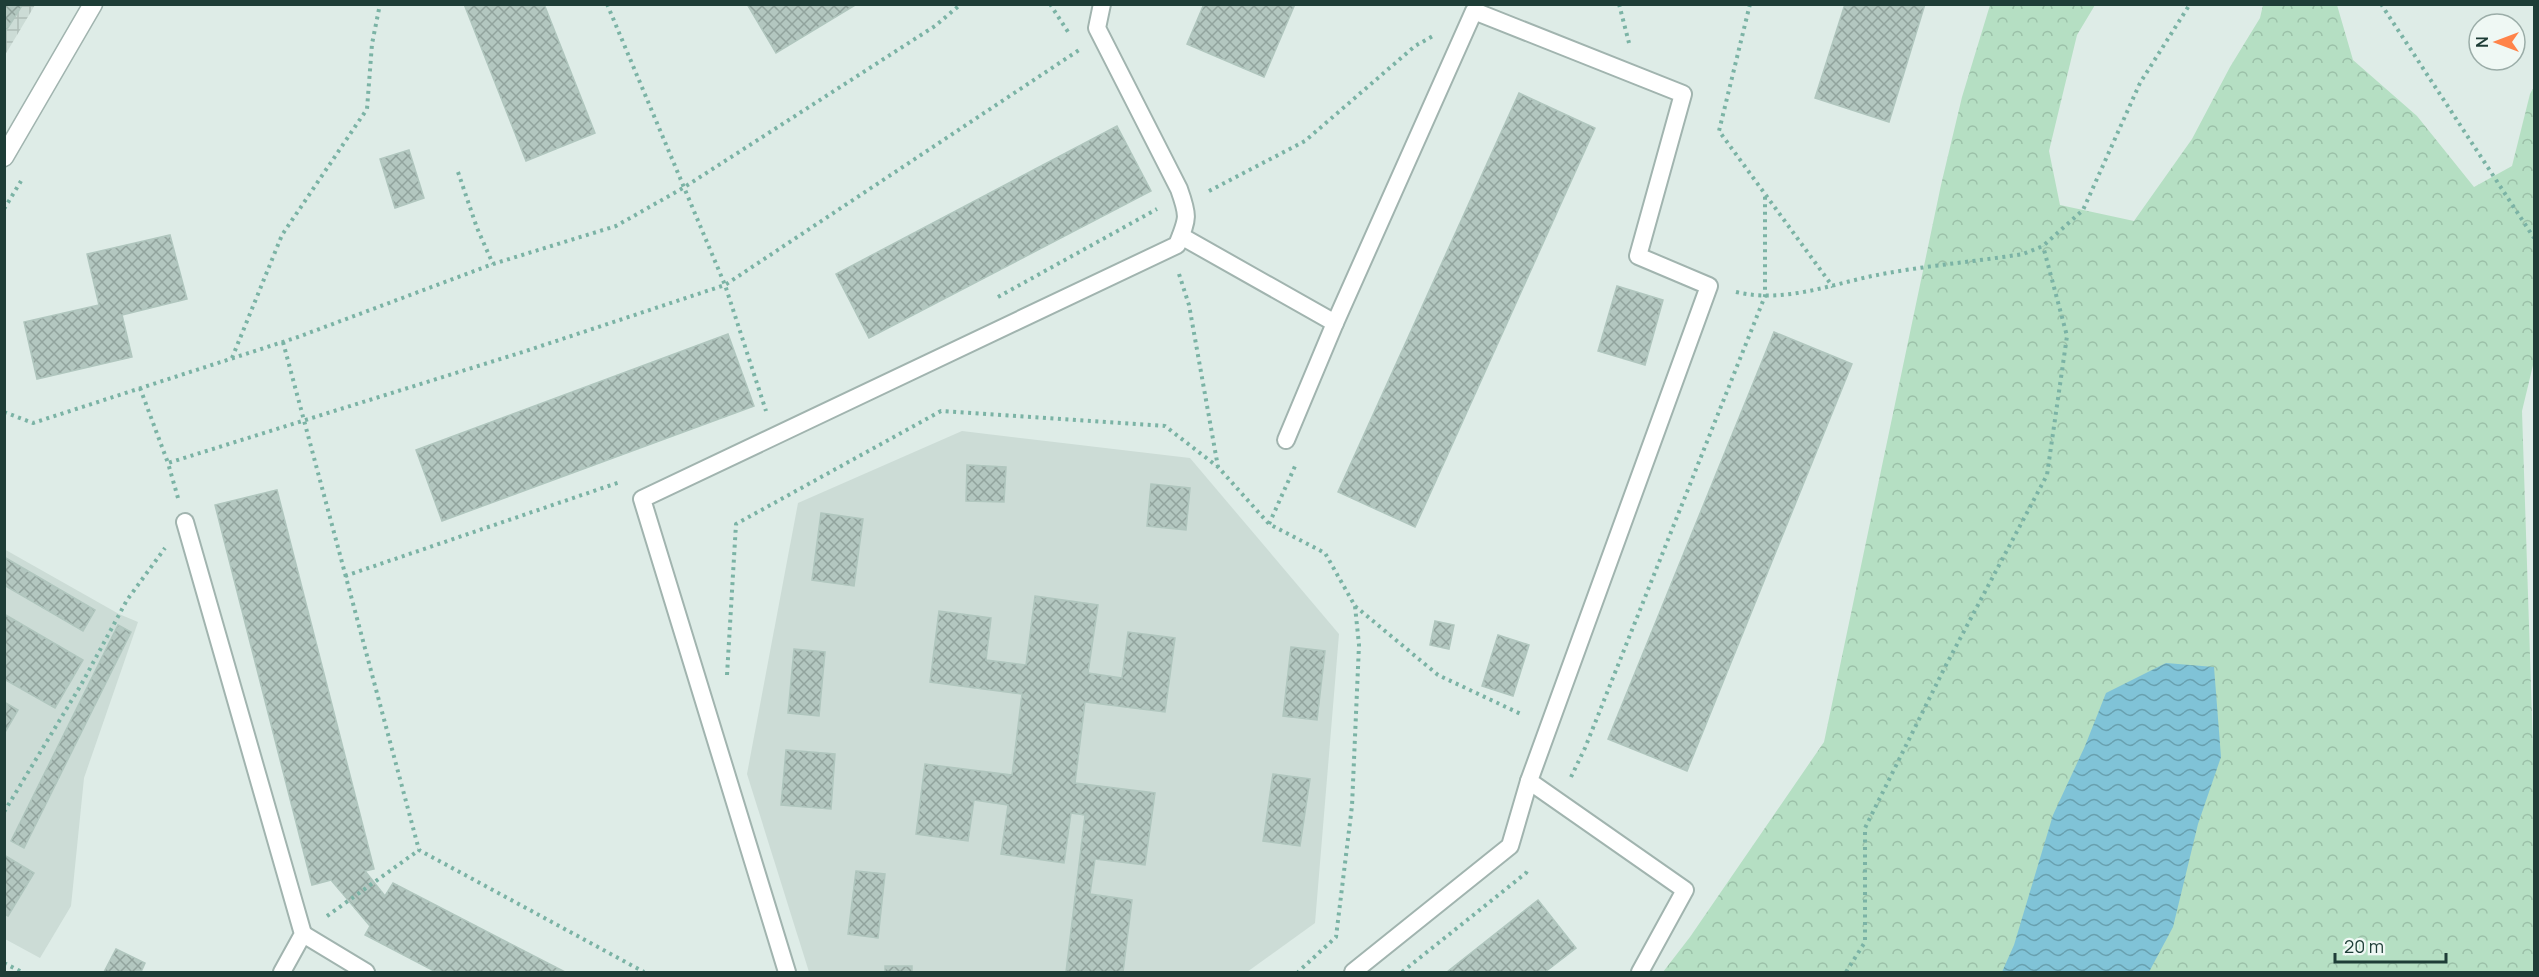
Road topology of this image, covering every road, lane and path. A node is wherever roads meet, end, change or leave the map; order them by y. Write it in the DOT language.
graph roads {
  1 [pos="93,4"];
  2 [pos="380,4"];
  3 [pos="607,4"];
  4 [pos="961,4"];
  5 [pos="1050,4"];
  6 [pos="1102,4"];
  7 [pos="1750,4"];
  8 [pos="2190,4"];
  9 [pos="2380,4"];
  10 [pos="1435,34"];
  11 [pos="4,157"];
  12 [pos="458,172"];
  13 [pos="683,188"];
  14 [pos="1202,194"];
  15 [pos="1765,195"];
  16 [pos="1160,207"];
  17 [pos="1180,236"];
  18 [pos="2535,238"];
  19 [pos="2043,246"];
  20 [pos="493,264"];
  21 [pos="724,285"];
  22 [pos="1709,286"];
  23 [pos="1833,287"];
  24 [pos="1765,296"];
  25 [pos="997,297"];
  26 [pos="1335,322"];
  27 [pos="283,342"];
  28 [pos="231,358"];
  29 [pos="140,388"];
  30 [pos="4,412"];
  31 [pos="303,422"];
  32 [pos="775,437"];
  33 [pos="1286,440"];
  34 [pos="168,463"];
  35 [pos="629,478"];
  36 [pos="185,522"];
  37 [pos="345,576"];
  38 [pos="1355,606"];
  39 [pos="727,677"];
  40 [pos="1548,727"];
  41 [pos="1529,781"];
  42 [pos="1559,802"];
  43 [pos="4,812"];
  44 [pos="419,850"];
  45 [pos="1531,863"];
  46 [pos="349,901"];
  47 [pos="303,934"];
  48 [pos="4,963"];
  49 [pos="22,972"];
  50 [pos="282,972"];
  51 [pos="366,972"];
  52 [pos="644,972"];
  53 [pos="787,972"];
  54 [pos="1298,972"];
  55 [pos="1353,972"];
  56 [pos="1402,972"];
  57 [pos="1640,972"];
  58 [pos="1846,972"];
  1 -- 11 [label="street"];
  2 -- 28 [label="path"];
  3 -- 13 [label="path"];
  4 -- 13 [label="path"];
  5 -- 21 [label="path"];
  6 -- 17 [label="lane"];
  7 -- 15 [label="path"];
  8 -- 19 [label="path"];
  9 -- 18 [label="path"];
  10 -- 14 [label="path"];
  12 -- 20 [label="path"];
  13 -- 20 [label="path"];
  13 -- 21 [label="path"];
  15 -- 23 [label="path"];
  15 -- 24 [label="path"];
  16 -- 25 [label="path"];
  17 -- 26 [label="lane"];
  17 -- 32 [label="lane"];
  19 -- 23 [label="path"];
  19 -- 58 [label="path"];
  20 -- 27 [label="path"];
  21 -- 31 [label="path"];
  21 -- 32 [label="path"];
  22 -- 24 [label="path"];
  22 -- 26 [label="lane"];
  22 -- 40 [label="lane"];
  23 -- 24 [label="path"];
  24 -- 42 [label="path"];
  26 -- 33 [label="lane"];
  27 -- 28 [label="path"];
  27 -- 31 [label="path"];
  28 -- 29 [label="path"];
  29 -- 30 [label="path"];
  29 -- 34 [label="path"];
  31 -- 34 [label="path"];
  31 -- 37 [label="path"];
  32 -- 53 [label="lane"];
  34 -- 36 [label="path"];
  35 -- 37 [label="path"];
  36 -- 43 [label="path"];
  36 -- 47 [label="lane"];
  37 -- 44 [label="path"];
  38 -- 39 [label="path"];
  38 -- 40 [label="path"];
  38 -- 54 [label="path"];
  40 -- 41 [label="lane"];
  41 -- 42 [label="lane"];
  41 -- 55 [label="lane"];
  42 -- 57 [label="lane"];
  44 -- 46 [label="path"];
  44 -- 52 [label="path"];
  45 -- 56 [label="path"];
  47 -- 50 [label="lane"];
  47 -- 51 [label="lane"];
  48 -- 49 [label="path"];
}
